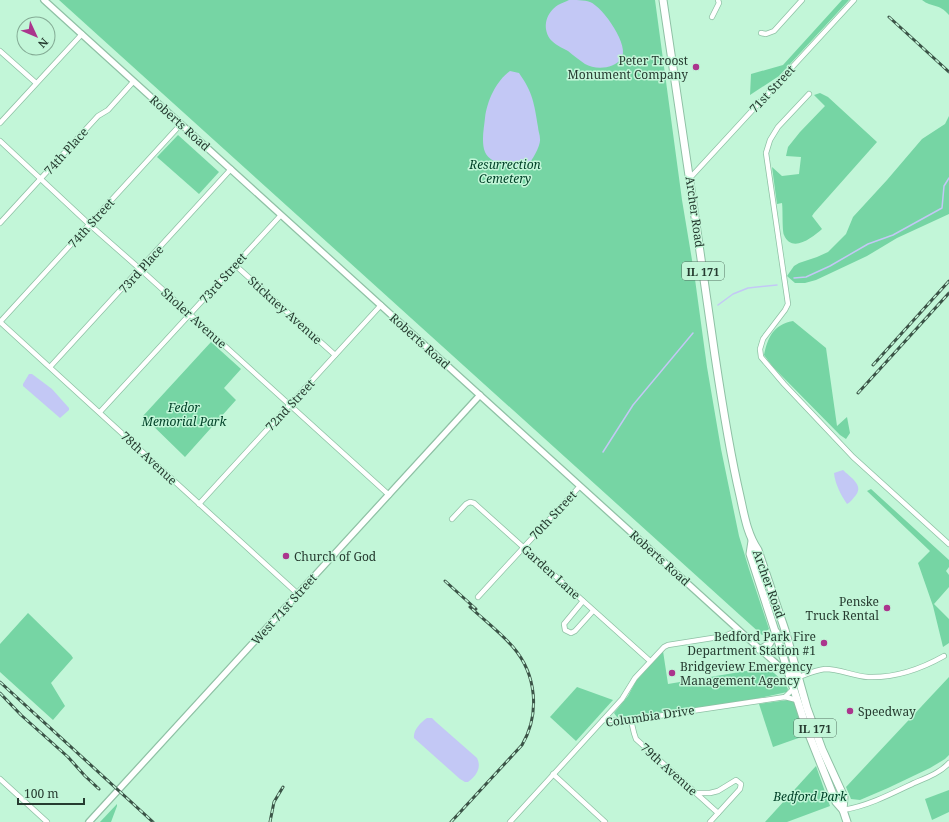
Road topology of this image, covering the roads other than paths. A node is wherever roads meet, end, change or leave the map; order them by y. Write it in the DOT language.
graph roads {
  1 [pos="44,0"];
  2 [pos="663,0"];
  3 [pos="718,0"];
  4 [pos="802,0"];
  5 [pos="854,0"];
  6 [pos="712,17"];
  7 [pos="761,33"];
  8 [pos="82,34"];
  9 [pos="0,51"];
  10 [pos="134,82"];
  11 [pos="36,83"];
  12 [pos="809,94"];
  13 [pos="0,123"];
  14 [pos="181,124"];
  15 [pos="0,141"];
  16 [pos="231,169"];
  17 [pos="41,178"];
  18 [pos="690,178"];
  19 [pos="280,215"];
  20 [pos="0,222"];
  21 [pos="90,224"];
  22 [pos="235,265"];
  23 [pos="140,269"];
  24 [pos="381,305"];
  25 [pos="190,314"];
  26 [pos="0,322"];
  27 [pos="335,355"];
  28 [pos="50,367"];
  29 [pos="480,395"];
  30 [pos="290,404"];
  31 [pos="100,412"];
  32 [pos="580,486"];
  33 [pos="389,495"];
  34 [pos="199,504"];
  35 [pos="452,519"];
  36 [pos="752,541"];
  37 [pos="949,544"];
  38 [pos="523,547"];
  39 [pos="298,594"];
  40 [pos="478,597"];
  41 [pos="583,602"];
  42 [pos="593,611"];
  43 [pos="738,630"];
  44 [pos="776,632"];
  45 [pos="760,650"];
  46 [pos="944,656"];
  47 [pos="650,661"];
  48 [pos="789,670"];
  49 [pos="799,677"];
  50 [pos="794,688"];
  51 [pos="785,697"];
  52 [pos="797,700"];
  53 [pos="603,720"];
  54 [pos="631,720"];
  55 [pos="949,763"];
  56 [pos="553,774"];
  57 [pos="0,779"];
  58 [pos="696,793"];
  59 [pos="843,810"];
  60 [pos="718,814"];
  61 [pos="47,822"];
  62 [pos="89,822"];
  63 [pos="510,822"];
  64 [pos="605,822"];
  65 [pos="710,822"];
  66 [pos="847,822"];
  1 -- 8 [label="street, Roberts Road"];
  2 -- 18 [label="main road, Archer Road / IL 171"];
  3 -- 6 [label="street"];
  4 -- 7 [label="street"];
  5 -- 18 [label="street, 71st Street"];
  8 -- 10 [label="street, Roberts Road"];
  8 -- 11 [label="street"];
  9 -- 11 [label="street"];
  10 -- 14 [label="street, Roberts Road"];
  10 -- 17 [label="street, 74th Place"];
  11 -- 13 [label="street"];
  12 -- 37 [label="street"];
  14 -- 16 [label="street, Roberts Road"];
  14 -- 21 [label="street, 74th Street"];
  15 -- 17 [label="street, Sholer Avenue"];
  16 -- 19 [label="street, Roberts Road"];
  16 -- 23 [label="street, 73rd Place"];
  17 -- 20 [label="street, 74th Place"];
  17 -- 21 [label="street, Sholer Avenue"];
  18 -- 36 [label="main road, Archer Road / IL 171"];
  19 -- 22 [label="street, 73rd Street"];
  19 -- 24 [label="street, Roberts Road"];
  21 -- 23 [label="street, Sholer Avenue"];
  21 -- 26 [label="street, 74th Street"];
  22 -- 25 [label="street, 73rd Street"];
  22 -- 27 [label="street, Stickney Avenue"];
  23 -- 25 [label="street, Sholer Avenue"];
  23 -- 28 [label="street, 73rd Place"];
  24 -- 27 [label="street, 72nd Street"];
  24 -- 29 [label="street, Roberts Road"];
  25 -- 30 [label="street, Sholer Avenue"];
  25 -- 31 [label="street, 73rd Street"];
  26 -- 28 [label="street, 78th Avenue"];
  27 -- 30 [label="street, 72nd Street"];
  28 -- 31 [label="street, 78th Avenue"];
  29 -- 32 [label="street, Roberts Road"];
  29 -- 33 [label="street, West 71st Street"];
  30 -- 33 [label="street, Sholer Avenue"];
  30 -- 34 [label="street, 72nd Street"];
  31 -- 34 [label="street, 78th Avenue"];
  32 -- 38 [label="street, 70th Street"];
  32 -- 43 [label="street, Roberts Road"];
  33 -- 39 [label="street, West 71st Street"];
  34 -- 39 [label="street, 78th Avenue"];
  35 -- 38 [label="street, Garden Lane"];
  36 -- 44 [label="main road, Archer Road / IL 171"];
  36 -- 49 [label="main road, Archer Road / IL 171"];
  38 -- 40 [label="street, 70th Street"];
  38 -- 41 [label="street, Garden Lane"];
  39 -- 62 [label="street, West 71st Street"];
  41 -- 42 [label="street, Garden Lane"];
  41 -- 42 [label="street"];
  42 -- 47 [label="street, Garden Lane"];
  43 -- 45 [label="street, Roberts Road"];
  43 -- 47 [label="street"];
  44 -- 45 [label="main road"];
  44 -- 48 [label="main road, Archer Road / IL 171"];
  45 -- 48 [label="street, Roberts Road"];
  46 -- 49 [label="street"];
  47 -- 53 [label="street"];
  48 -- 49 [label="street, Roberts Road"];
  48 -- 50 [label="main road, Archer Road / IL 171"];
  49 -- 59 [label="main road, Archer Road / IL 171"];
  50 -- 51 [label="street"];
  50 -- 52 [label="main road, Archer Road / IL 171"];
  51 -- 52 [label="street, Columbia Drive"];
  51 -- 54 [label="street, Columbia Drive"];
  52 -- 59 [label="main road, Archer Road / IL 171"];
  53 -- 54 [label="street, Columbia Drive"];
  53 -- 56 [label="street, Columbia Drive"];
  54 -- 58 [label="street, 79th Avenue"];
  55 -- 59 [label="street"];
  56 -- 63 [label="street, Columbia Drive"];
  56 -- 64 [label="street"];
  57 -- 61 [label="street"];
  58 -- 60 [label="street, 79th Avenue"];
  58 -- 60 [label="street"];
  59 -- 66 [label="main road, Archer Road / IL 171"];
  60 -- 65 [label="street"];
}
